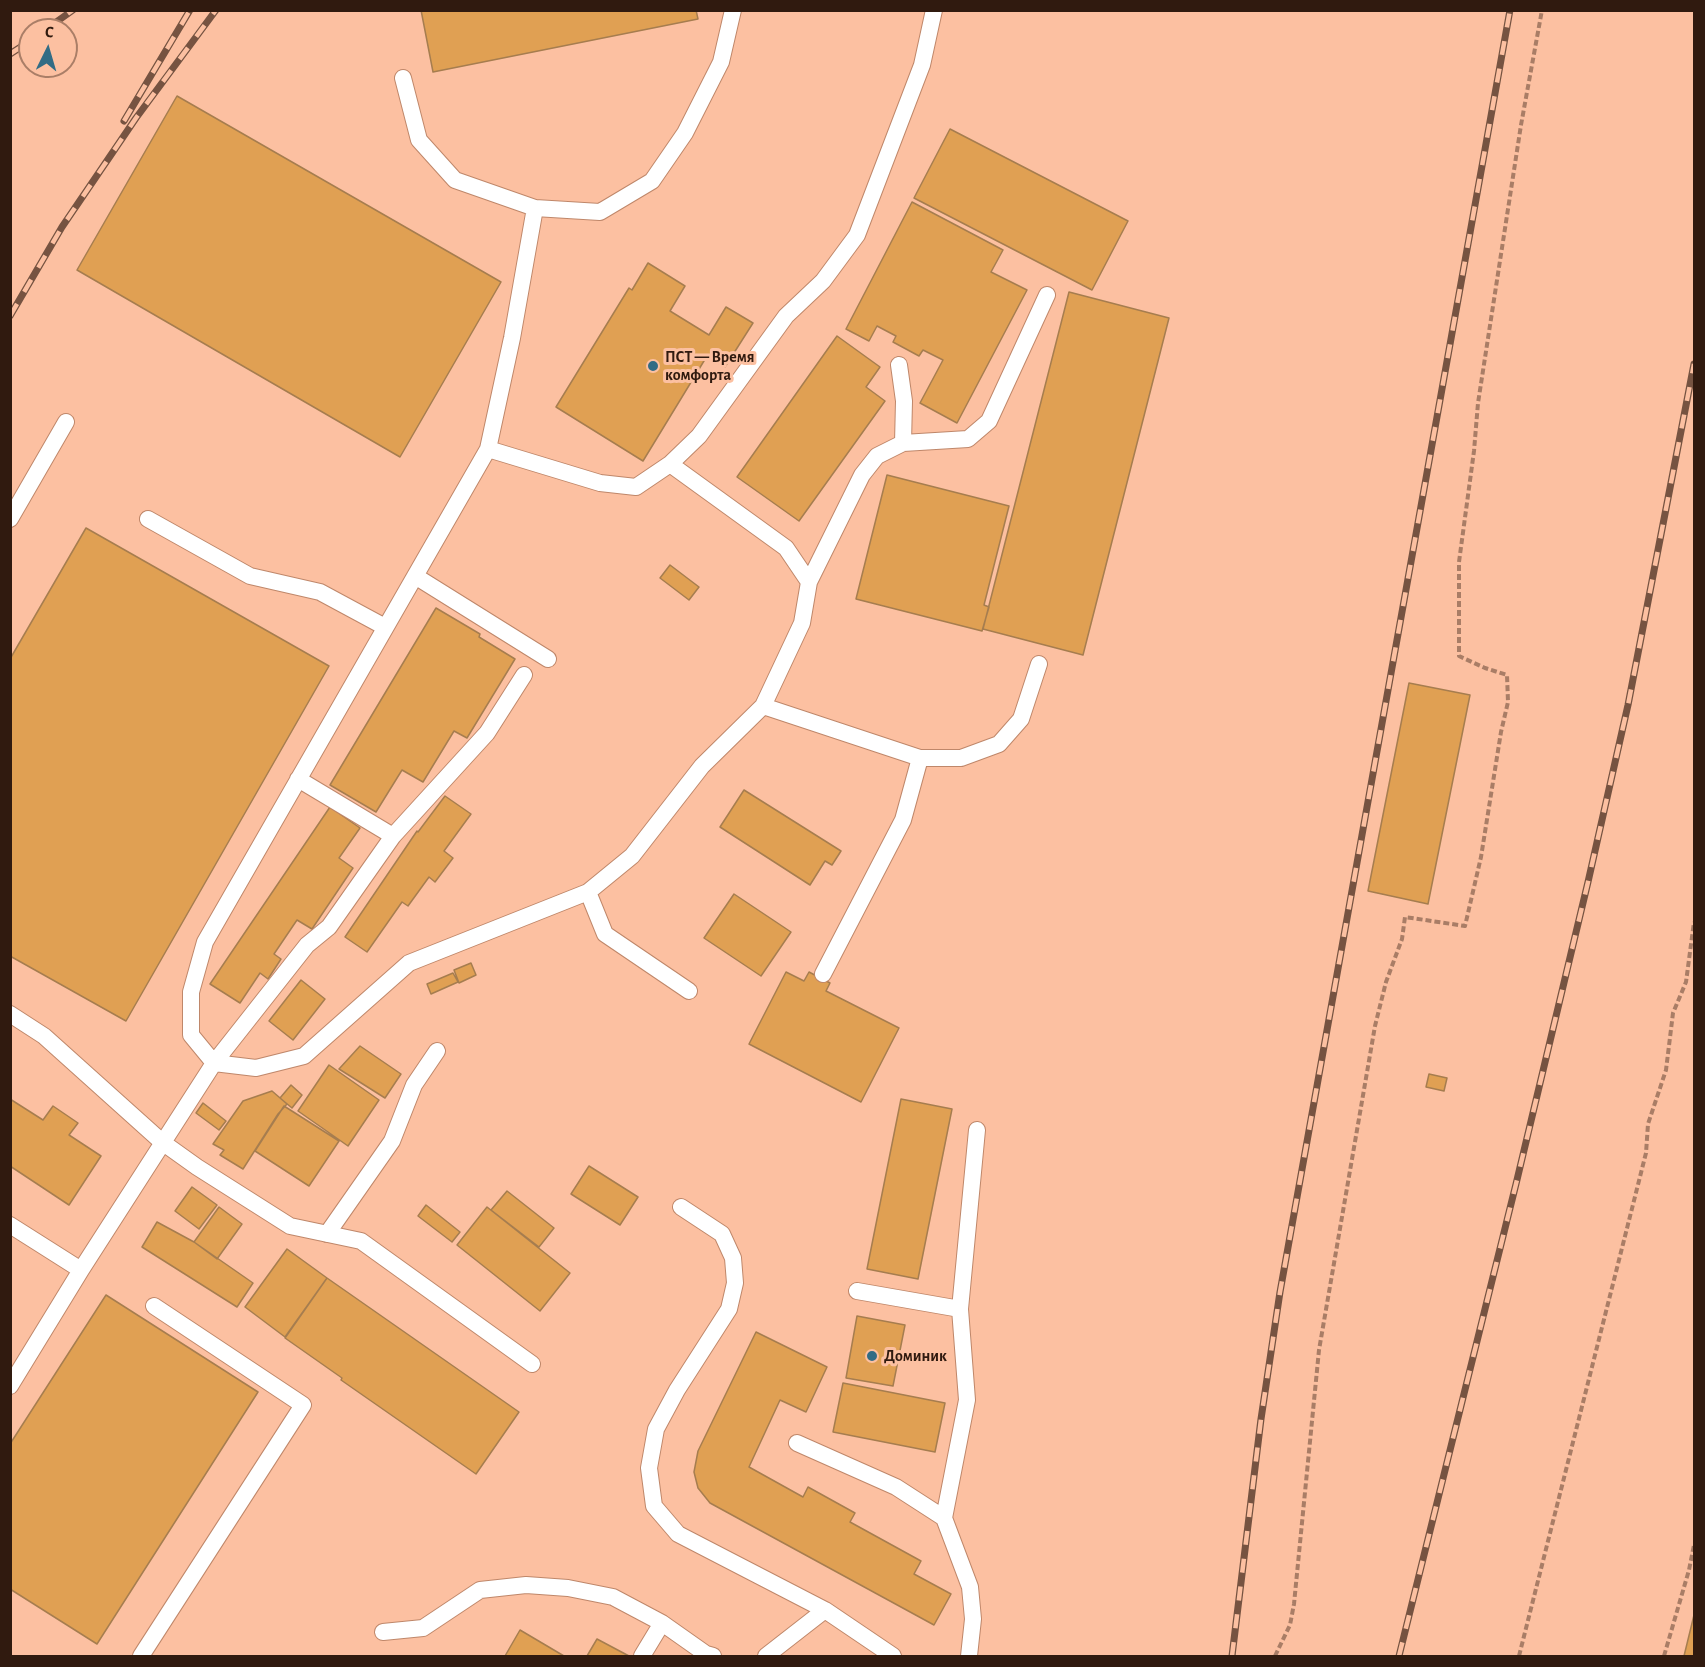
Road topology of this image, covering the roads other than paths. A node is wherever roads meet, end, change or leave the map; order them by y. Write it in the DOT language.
graph roads {
  1 [pos="733,10"];
  2 [pos="934,10"];
  3 [pos="403,78"];
  4 [pos="536,208"];
  5 [pos="1047,295"];
  6 [pos="899,366"];
  7 [pos="66,422"];
  8 [pos="903,443"];
  9 [pos="488,449"];
  10 [pos="670,464"];
  11 [pos="10,519"];
  12 [pos="148,519"];
  13 [pos="415,576"];
  14 [pos="809,582"];
  15 [pos="386,627"];
  16 [pos="548,659"];
  17 [pos="1039,664"];
  18 [pos="524,675"];
  19 [pos="763,705"];
  20 [pos="920,758"];
  21 [pos="298,779"];
  22 [pos="393,836"];
  23 [pos="588,892"];
  24 [pos="823,974"];
  25 [pos="689,991"];
  26 [pos="10,1014"];
  27 [pos="437,1050"];
  28 [pos="214,1063"];
  29 [pos="977,1130"];
  30 [pos="162,1142"];
  31 [pos="681,1207"];
  32 [pos="10,1225"];
  33 [pos="327,1234"];
  34 [pos="81,1270"];
  35 [pos="857,1291"];
  36 [pos="154,1306"];
  37 [pos="960,1309"];
  38 [pos="532,1364"];
  39 [pos="10,1386"];
  40 [pos="797,1443"];
  41 [pos="944,1518"];
  42 [pos="825,1610"];
  43 [pos="662,1623"];
  44 [pos="383,1632"];
  45 [pos="141,1656"];
  46 [pos="642,1656"];
  47 [pos="713,1656"];
  48 [pos="766,1656"];
  49 [pos="893,1656"];
  50 [pos="969,1656"];
  1 -- 4 [label="lane"];
  2 -- 10 [label="lane"];
  3 -- 4 [label="lane"];
  4 -- 9 [label="lane"];
  5 -- 8 [label="lane"];
  6 -- 8 [label="lane"];
  7 -- 11 [label="lane"];
  8 -- 14 [label="lane"];
  9 -- 10 [label="lane"];
  9 -- 13 [label="lane"];
  10 -- 14 [label="lane"];
  12 -- 15 [label="lane"];
  13 -- 15 [label="lane"];
  13 -- 16 [label="lane"];
  14 -- 19 [label="lane"];
  15 -- 21 [label="lane"];
  17 -- 20 [label="lane"];
  18 -- 22 [label="lane"];
  19 -- 20 [label="lane"];
  19 -- 23 [label="lane"];
  20 -- 24 [label="lane"];
  21 -- 22 [label="lane"];
  21 -- 28 [label="lane"];
  22 -- 28 [label="lane"];
  23 -- 25 [label="lane"];
  23 -- 28 [label="lane"];
  26 -- 30 [label="lane"];
  27 -- 33 [label="lane"];
  28 -- 30 [label="lane"];
  29 -- 37 [label="lane"];
  30 -- 33 [label="lane"];
  30 -- 34 [label="lane"];
  31 -- 42 [label="lane"];
  32 -- 34 [label="lane"];
  33 -- 38 [label="lane"];
  34 -- 39 [label="lane"];
  35 -- 37 [label="lane"];
  36 -- 45 [label="lane"];
  37 -- 41 [label="lane"];
  40 -- 41 [label="lane"];
  41 -- 50 [label="lane"];
  42 -- 48 [label="lane"];
  42 -- 49 [label="lane"];
  43 -- 44 [label="lane"];
  43 -- 46 [label="lane"];
  43 -- 47 [label="lane"];
}
